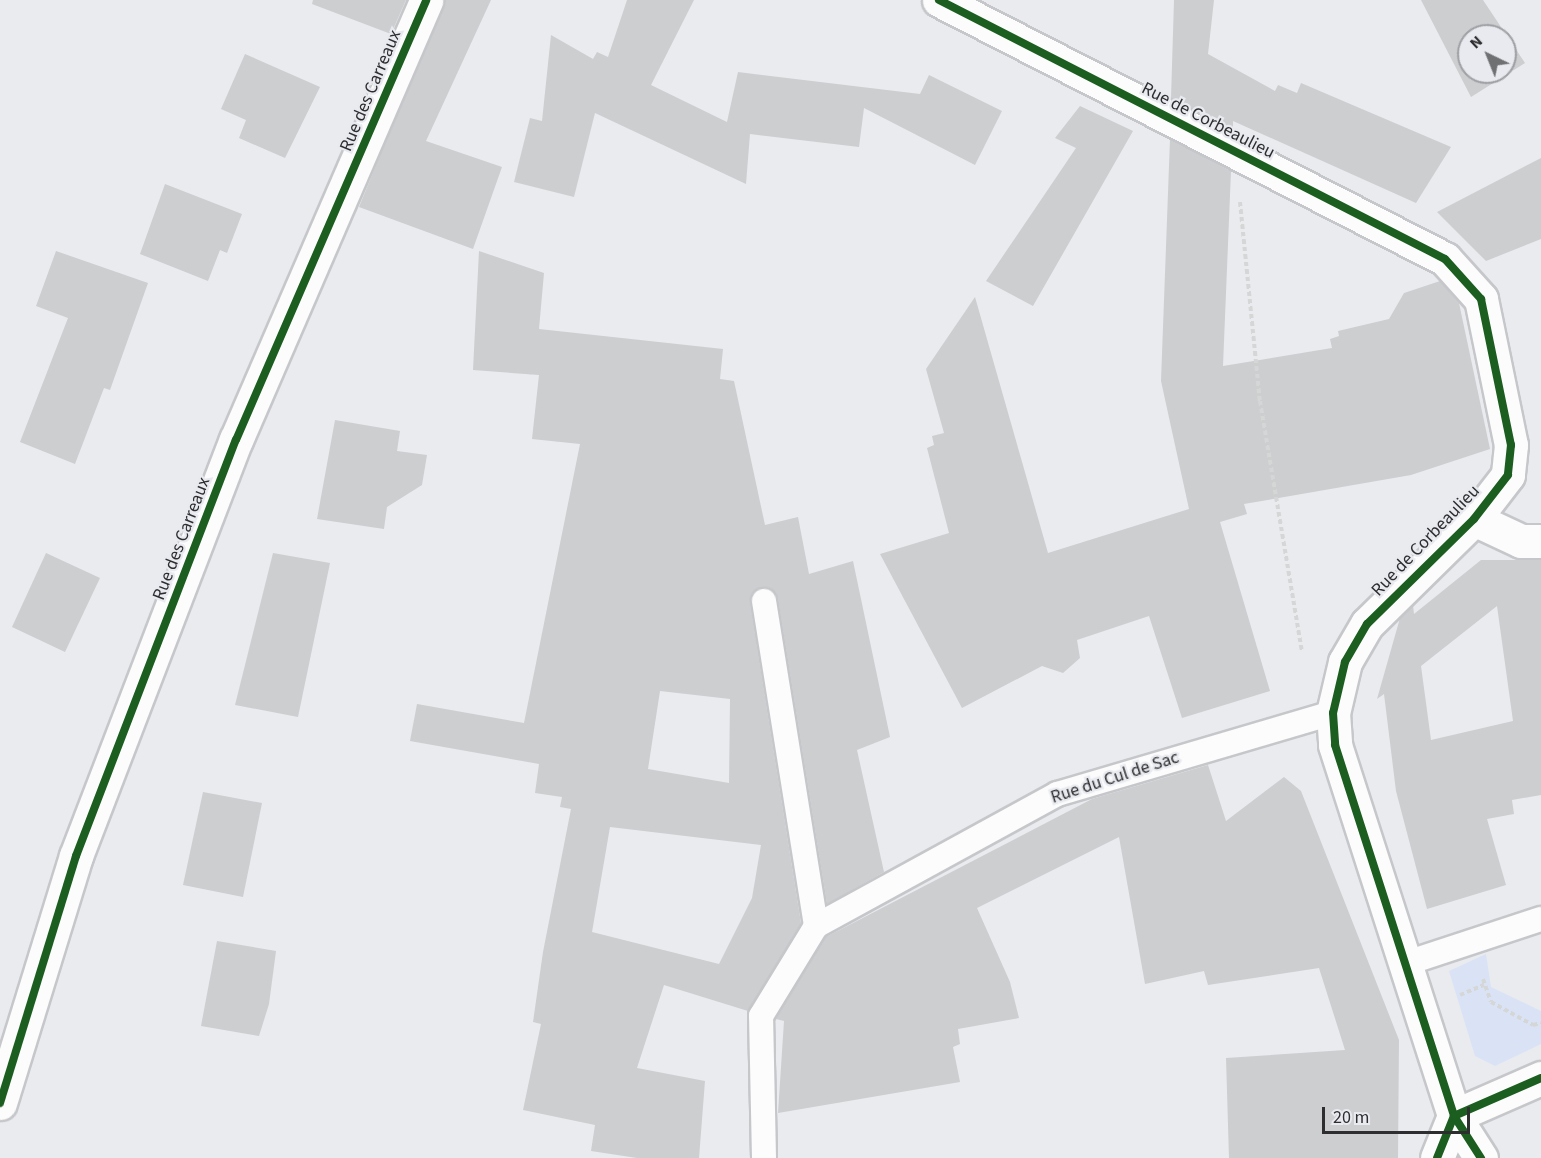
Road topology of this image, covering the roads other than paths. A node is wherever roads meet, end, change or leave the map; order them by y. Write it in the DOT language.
graph roads {
  1 [pos="426,0"];
  2 [pos="939,0"];
  3 [pos="1474,519"];
  4 [pos="1541,542"];
  5 [pos="764,602"];
  6 [pos="1336,702"];
  7 [pos="1541,919"];
  8 [pos="816,926"];
  9 [pos="1407,963"];
  10 [pos="1541,1078"];
  11 [pos="0,1103"];
  12 [pos="1454,1116"];
  13 [pos="764,1158"];
  14 [pos="1437,1158"];
  15 [pos="1481,1158"];
  1 -- 11 [label="street, Rue des Carreaux"];
  2 -- 3 [label="street, Rue de Corbeaulieu"];
  3 -- 4 [label="street"];
  3 -- 6 [label="street, Rue de Corbeaulieu"];
  5 -- 8 [label="lane"];
  6 -- 8 [label="lane, Rue du Cul de Sac"];
  6 -- 9 [label="street, Rue de Corbeaulieu"];
  7 -- 9 [label="lane"];
  8 -- 13 [label="lane, Rue du Cul de Sac"];
  9 -- 12 [label="street, Rue de Corbeaulieu"];
  10 -- 12 [label="street"];
  12 -- 14 [label="street"];
  12 -- 15 [label="street, Rue de Corbeaulieu"];
}
